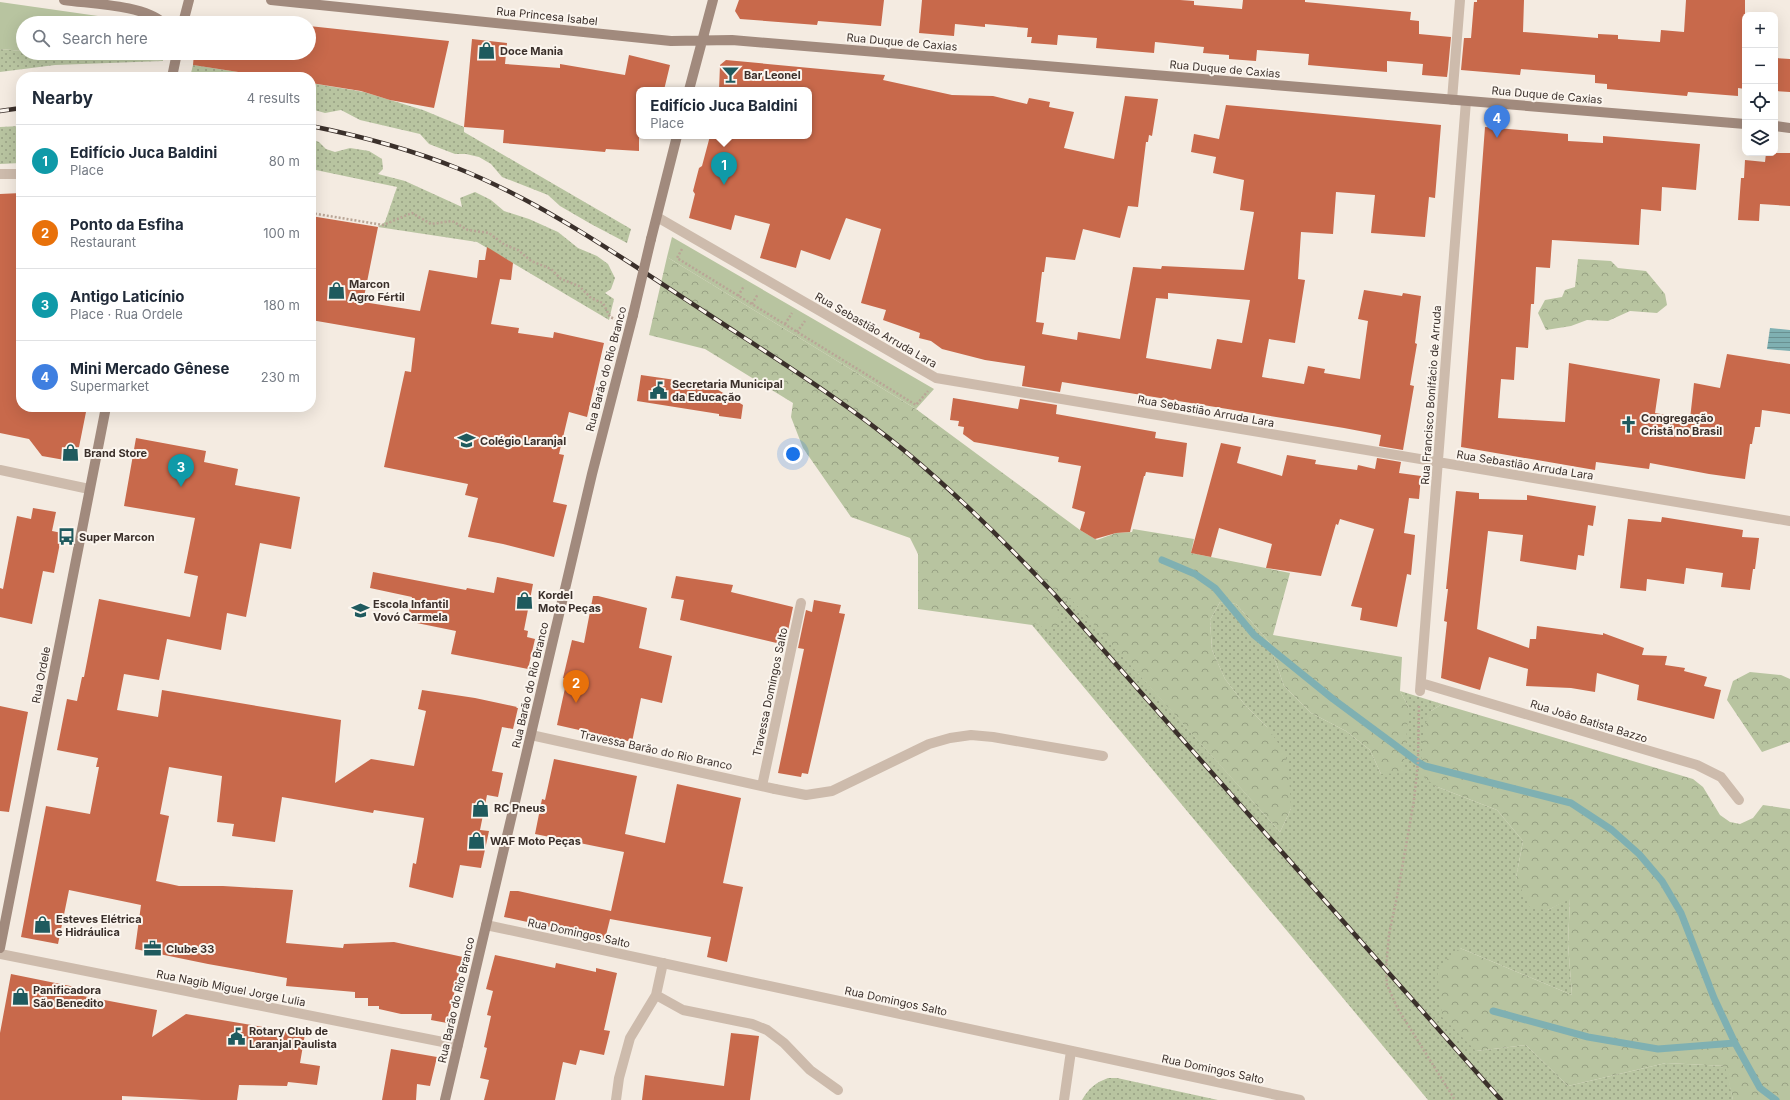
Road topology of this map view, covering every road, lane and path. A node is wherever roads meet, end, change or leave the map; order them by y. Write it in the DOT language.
graph roads {
  1 [pos="64,0"];
  2 [pos="189,0"];
  3 [pos="271,0"];
  4 [pos="1460,0"];
  5 [pos="712,2"];
  6 [pos="155,16"];
  7 [pos="185,16"];
  8 [pos="702,40"];
  9 [pos="176,60"];
  10 [pos="173,72"];
  11 [pos="690,87"];
  12 [pos="1452,100"];
  13 [pos="1466,101"];
  14 [pos="1742,124"];
  15 [pos="1778,126"];
  16 [pos="1790,128"];
  17 [pos="676,139"];
  18 [pos="0,174"];
  19 [pos="16,174"];
  20 [pos="316,214"];
  21 [pos="657,217"];
  22 [pos="684,247"];
  23 [pos="746,283"];
  24 [pos="760,291"];
  25 [pos="738,296"];
  26 [pos="752,304"];
  27 [pos="794,310"];
  28 [pos="806,318"];
  29 [pos="632,319"];
  30 [pos="785,324"];
  31 [pos="798,332"];
  32 [pos="929,389"];
  33 [pos="105,412"];
  34 [pos="1438,463"];
  35 [pos="0,470"];
  36 [pos="89,489"];
  37 [pos="1790,520"];
  38 [pos="801,603"];
  39 [pos="1420,687"];
  40 [pos="531,735"];
  41 [pos="1103,756"];
  42 [pos="762,786"];
  43 [pos="1739,800"];
  44 [pos="486,925"];
  45 [pos="0,948"];
  46 [pos="0,954"];
  47 [pos="663,963"];
  48 [pos="656,995"];
  49 [pos="458,1045"];
  50 [pos="1071,1051"];
  51 [pos="838,1090"];
  52 [pos="445,1100"];
  53 [pos="616,1100"];
  54 [pos="1064,1100"];
  55 [pos="1300,1100"];
  56 [pos="1455,1100"];
  1 -- 6 [label="main road"];
  2 -- 7 [label="main road"];
  3 -- 8 [label="main road, Rua Princesa Isabel"];
  4 -- 12 [label="street"];
  5 -- 8 [label="main road"];
  8 -- 11 [label="main road"];
  8 -- 12 [label="main road, Rua Duque de Caxias"];
  9 -- 10 [label="main road"];
  12 -- 13 [label="main road, Rua Duque de Caxias"];
  13 -- 14 [label="main road, Rua Duque de Caxias"];
  13 -- 34 [label="street, Rua Francisco Bonifácio de Arruda"];
  15 -- 16 [label="main road"];
  17 -- 21 [label="main road, Rua Barão do Rio Branco"];
  18 -- 19 [label="street"];
  20 -- 29 [label="path"];
  21 -- 29 [label="main road, Rua Barão do Rio Branco, bridge"];
  21 -- 34 [label="street, Rua Sebastião Arruda Lara"];
  22 -- 25 [label="path"];
  23 -- 25 [label="path"];
  24 -- 26 [label="path"];
  25 -- 26 [label="path"];
  26 -- 30 [label="path"];
  27 -- 30 [label="path"];
  28 -- 31 [label="path"];
  29 -- 40 [label="main road, Rua Barão do Rio Branco"];
  30 -- 31 [label="path"];
  31 -- 32 [label="path"];
  33 -- 36 [label="main road, Rua Ordele"];
  34 -- 37 [label="street, Rua Sebastião Arruda Lara"];
  34 -- 39 [label="street, Rua Francisco Bonifácio de Arruda"];
  35 -- 36 [label="street"];
  36 -- 45 [label="main road, Rua Ordele"];
  38 -- 42 [label="street, Travessa Domingos Salto"];
  39 -- 43 [label="street, Rua João Batista Bazzo"];
  39 -- 56 [label="path"];
  40 -- 42 [label="street, Travessa Barão do Rio Branco"];
  40 -- 44 [label="main road, Rua Barão do Rio Branco"];
  41 -- 42 [label="street, Travessa Barão do Rio Branco"];
  44 -- 47 [label="street, Rua Domingos Salto"];
  44 -- 49 [label="main road, Rua Barão do Rio Branco"];
  46 -- 49 [label="street, Rua Nagib Miguel Jorge Lulia"];
  47 -- 48 [label="street"];
  47 -- 50 [label="street, Rua Domingos Salto"];
  48 -- 51 [label="street"];
  48 -- 53 [label="street"];
  49 -- 52 [label="main road, Rua Barão do Rio Branco"];
  50 -- 54 [label="street"];
  50 -- 55 [label="street, Rua Domingos Salto"];
}
